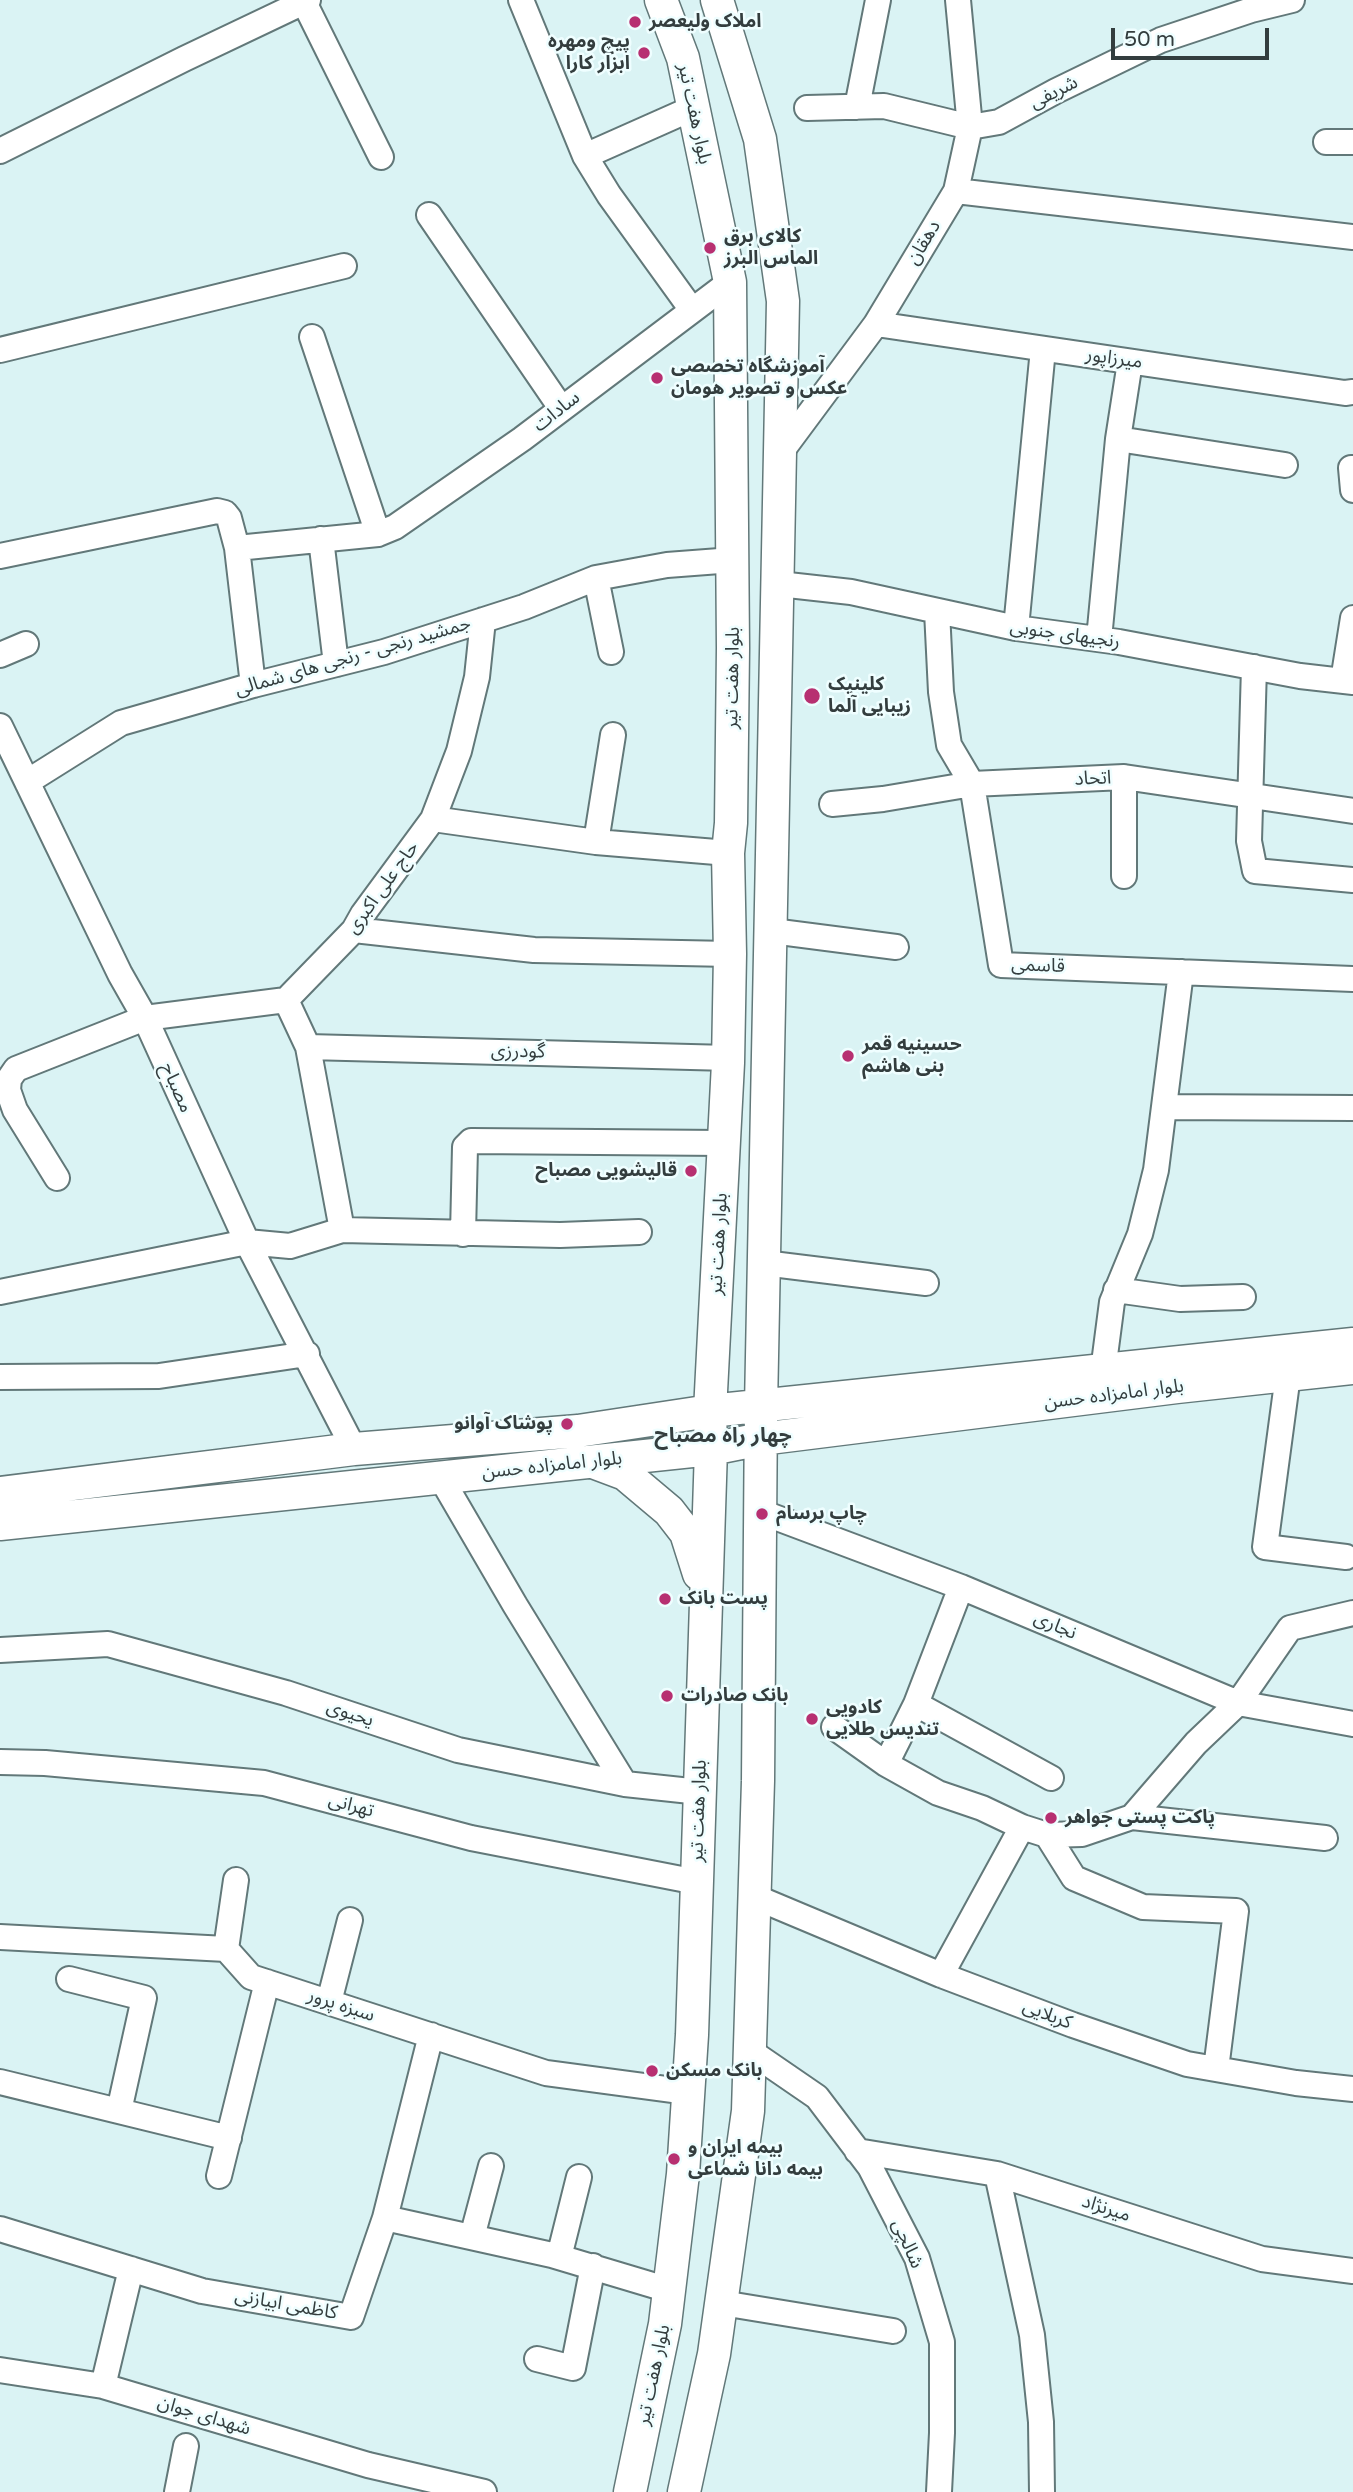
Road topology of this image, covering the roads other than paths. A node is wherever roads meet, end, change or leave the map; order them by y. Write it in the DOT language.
graph roads {
  1 [pos="521,0"];
  2 [pos="661,0"];
  3 [pos="717,0"];
  4 [pos="878,0"];
  5 [pos="958,0"];
  6 [pos="1292,0"];
  7 [pos="306,1"];
  8 [pos="857,107"];
  9 [pos="693,108"];
  10 [pos="807,108"];
  11 [pos="970,127"];
  12 [pos="1326,142"];
  13 [pos="1353,142"];
  14 [pos="0,151"];
  15 [pos="584,156"];
  16 [pos="381,157"];
  17 [pos="956,191"];
  18 [pos="429,215"];
  19 [pos="1353,237"];
  20 [pos="344,266"];
  21 [pos="730,282"];
  22 [pos="691,310"];
  23 [pos="876,324"];
  24 [pos="312,337"];
  25 [pos="1043,349"];
  26 [pos="0,350"];
  27 [pos="1130,362"];
  28 [pos="1353,393"];
  29 [pos="561,408"];
  30 [pos="1118,439"];
  31 [pos="781,452"];
  32 [pos="1285,466"];
  33 [pos="379,534"];
  34 [pos="321,539"];
  35 [pos="237,548"];
  36 [pos="0,556"];
  37 [pos="733,560"];
  38 [pos="596,579"];
  39 [pos="779,584"];
  40 [pos="937,611"];
  41 [pos="1353,618"];
  42 [pos="483,620"];
  43 [pos="1016,628"];
  44 [pos="1099,639"];
  45 [pos="26,644"];
  46 [pos="611,652"];
  47 [pos="0,654"];
  48 [pos="336,664"];
  49 [pos="1254,667"];
  50 [pos="1348,682"];
  51 [pos="253,685"];
  52 [pos="0,726"];
  53 [pos="732,728"];
  54 [pos="776,731"];
  55 [pos="613,735"];
  56 [pos="7,756"];
  57 [pos="1124,777"];
  58 [pos="27,782"];
  59 [pos="972,784"];
  60 [pos="1250,797"];
  61 [pos="832,804"];
  62 [pos="1353,811"];
  63 [pos="432,819"];
  64 [pos="774,825"];
  65 [pos="729,838"];
  66 [pos="596,842"];
  67 [pos="1124,876"];
  68 [pos="1353,880"];
  69 [pos="354,930"];
  70 [pos="772,931"];
  71 [pos="896,947"];
  72 [pos="730,954"];
  73 [pos="1181,972"];
  74 [pos="1353,979"];
  75 [pos="286,1000"];
  76 [pos="145,1018"];
  77 [pos="307,1047"];
  78 [pos="729,1058"];
  79 [pos="1164,1107"];
  80 [pos="1353,1108"];
  81 [pos="8,1113"];
  82 [pos="724,1143"];
  83 [pos="57,1178"];
  84 [pos="342,1230"];
  85 [pos="639,1232"];
  86 [pos="463,1234"];
  87 [pos="247,1242"];
  88 [pos="764,1263"];
  89 [pos="926,1283"];
  90 [pos="1116,1290"];
  91 [pos="0,1292"];
  92 [pos="1242,1297"];
  93 [pos="1353,1345"];
  94 [pos="713,1352"];
  95 [pos="306,1354"];
  96 [pos="1353,1368"];
  97 [pos="1102,1371"];
  98 [pos="1288,1375"];
  99 [pos="0,1377"];
  100 [pos="761,1406"];
  101 [pos="710,1411"];
  102 [pos="656,1420"];
  103 [pos="761,1439"];
  104 [pos="711,1449"];
  105 [pos="354,1450"];
  106 [pos="592,1462"];
  107 [pos="441,1478"];
  108 [pos="0,1493"];
  109 [pos="761,1512"];
  110 [pos="0,1524"];
  111 [pos="1346,1557"];
  112 [pos="961,1587"];
  113 [pos="706,1601"];
  114 [pos="1353,1614"];
  115 [pos="0,1650"];
  116 [pos="1238,1703"];
  117 [pos="916,1704"];
  118 [pos="1353,1724"];
  119 [pos="834,1727"];
  120 [pos="0,1762"];
  121 [pos="886,1764"];
  122 [pos="1051,1778"];
  123 [pos="625,1784"];
  124 [pos="700,1792"];
  125 [pos="1132,1817"];
  126 [pos="1022,1827"];
  127 [pos="1047,1835"];
  128 [pos="1325,1838"];
  129 [pos="236,1880"];
  130 [pos="697,1882"];
  131 [pos="755,1897"];
  132 [pos="350,1920"];
  133 [pos="0,1937"];
  134 [pos="226,1949"];
  135 [pos="941,1975"];
  136 [pos="69,1979"];
  137 [pos="267,1982"];
  138 [pos="329,2002"];
  139 [pos="431,2035"];
  140 [pos="750,2051"];
  141 [pos="1216,2069"];
  142 [pos="0,2082"];
  143 [pos="1353,2089"];
  144 [pos="688,2092"];
  145 [pos="119,2111"];
  146 [pos="229,2138"];
  147 [pos="857,2151"];
  148 [pos="491,2166"];
  149 [pos="996,2175"];
  150 [pos="219,2176"];
  151 [pos="579,2177"];
  152 [pos="385,2218"];
  153 [pos="0,2229"];
  154 [pos="472,2237"];
  155 [pos="559,2257"];
  156 [pos="593,2266"];
  157 [pos="131,2269"];
  158 [pos="1353,2271"];
  159 [pos="669,2290"];
  160 [pos="722,2302"];
  161 [pos="893,2331"];
  162 [pos="537,2359"];
  163 [pos="0,2370"];
  164 [pos="103,2386"];
  165 [pos="186,2446"];
  166 [pos="403,2483"];
  167 [pos="177,2492"];
  168 [pos="484,2492"];
  169 [pos="630,2492"];
  170 [pos="684,2492"];
  171 [pos="939,2492"];
  172 [pos="1042,2492"];
  1 -- 15 [label="street"];
  2 -- 9 [label="main road, بلوار هفت تیر"];
  3 -- 31 [label="main road"];
  4 -- 8 [label="street"];
  5 -- 11 [label="street, دهقان"];
  6 -- 11 [label="street, شریفی"];
  7 -- 14 [label="street"];
  7 -- 16 [label="street"];
  8 -- 10 [label="street, شریفی"];
  8 -- 11 [label="street, شریفی"];
  9 -- 15 [label="street"];
  9 -- 21 [label="main road, بلوار هفت تیر"];
  11 -- 17 [label="street, دهقان"];
  12 -- 13 [label="street"];
  15 -- 22 [label="street"];
  17 -- 19 [label="street"];
  17 -- 23 [label="street, دهقان"];
  18 -- 29 [label="street"];
  20 -- 26 [label="street"];
  21 -- 22 [label="street, سادات"];
  21 -- 37 [label="main road, بلوار هفت تیر"];
  22 -- 29 [label="street, سادات"];
  23 -- 25 [label="street, میرزاپور"];
  23 -- 31 [label="street, دهقان"];
  24 -- 33 [label="street"];
  25 -- 27 [label="street, میرزاپور"];
  25 -- 43 [label="street"];
  27 -- 28 [label="street, میرزاپور"];
  27 -- 30 [label="street"];
  29 -- 33 [label="street, سادات"];
  30 -- 32 [label="street"];
  30 -- 44 [label="street"];
  31 -- 39 [label="main road"];
  33 -- 34 [label="street"];
  34 -- 35 [label="street"];
  34 -- 48 [label="street"];
  35 -- 36 [label="street"];
  35 -- 51 [label="street"];
  37 -- 38 [label="street, جمشید رنجی - رنجی های شمالی"];
  37 -- 53 [label="main road, بلوار هفت تیر"];
  38 -- 42 [label="street, جمشید رنجی - رنجی های شمالی"];
  38 -- 46 [label="street"];
  39 -- 40 [label="street, رنجیهای جنوبی"];
  39 -- 54 [label="main road"];
  40 -- 43 [label="street, رنجیهای جنوبی"];
  40 -- 59 [label="street, قاسمی"];
  41 -- 50 [label="street"];
  42 -- 48 [label="street, جمشید رنجی - رنجی های شمالی"];
  42 -- 63 [label="street, حاج علی اکبری"];
  43 -- 44 [label="street, رنجیهای جنوبی"];
  44 -- 49 [label="street, رنجیهای جنوبی"];
  45 -- 47 [label="street"];
  48 -- 51 [label="street, جمشید رنجی - رنجی های شمالی"];
  49 -- 50 [label="street, رنجیهای جنوبی"];
  49 -- 60 [label="street"];
  51 -- 58 [label="street, جمشید رنجی - رنجی های شمالی"];
  52 -- 56 [label="street, مصباح"];
  53 -- 54 [label="main road"];
  53 -- 65 [label="main road, بلوار هفت تیر"];
  54 -- 64 [label="main road"];
  55 -- 66 [label="street"];
  56 -- 58 [label="street, مصباح"];
  57 -- 59 [label="street, اتحاد"];
  57 -- 60 [label="street, اتحاد"];
  57 -- 67 [label="street"];
  58 -- 76 [label="street, مصباح"];
  59 -- 61 [label="street, اتحاد"];
  59 -- 73 [label="street, قاسمی"];
  60 -- 62 [label="street, اتحاد"];
  60 -- 68 [label="street"];
  63 -- 66 [label="street"];
  63 -- 69 [label="street, حاج علی اکبری"];
  64 -- 65 [label="main road"];
  64 -- 70 [label="main road"];
  65 -- 66 [label="street"];
  65 -- 72 [label="main road, بلوار هفت تیر"];
  69 -- 72 [label="street"];
  69 -- 75 [label="street, حاج علی اکبری"];
  70 -- 71 [label="street"];
  70 -- 88 [label="main road"];
  72 -- 78 [label="main road, بلوار هفت تیر"];
  73 -- 74 [label="street, قاسمی"];
  73 -- 79 [label="street"];
  75 -- 76 [label="street"];
  75 -- 77 [label="street"];
  76 -- 81 [label="street"];
  76 -- 87 [label="street, مصباح"];
  77 -- 78 [label="street, گودرزی"];
  77 -- 84 [label="street"];
  78 -- 82 [label="main road, بلوار هفت تیر"];
  79 -- 80 [label="street"];
  79 -- 90 [label="street"];
  81 -- 83 [label="street"];
  82 -- 86 [label="street"];
  82 -- 94 [label="main road, بلوار هفت تیر"];
  84 -- 86 [label="street"];
  84 -- 87 [label="street"];
  85 -- 86 [label="street"];
  87 -- 91 [label="street"];
  87 -- 95 [label="street, مصباح"];
  88 -- 89 [label="street"];
  88 -- 100 [label="main road"];
  90 -- 92 [label="street"];
  90 -- 97 [label="street"];
  93 -- 97 [label="main road, بلوار امامزاده حسن"];
  94 -- 101 [label="main road, بلوار هفت تیر"];
  94 -- 102 [label="main road"];
  95 -- 99 [label="street"];
  95 -- 105 [label="street, مصباح"];
  96 -- 98 [label="main road, بلوار امامزاده حسن"];
  97 -- 100 [label="main road, بلوار امامزاده حسن"];
  98 -- 103 [label="main road, بلوار امامزاده حسن"];
  98 -- 111 [label="street"];
  100 -- 101 [label="main road, بلوار امامزاده حسن"];
  100 -- 103 [label="main road"];
  101 -- 102 [label="main road, بلوار امامزاده حسن"];
  101 -- 104 [label="main road, بلوار هفت تیر"];
  102 -- 105 [label="main road, بلوار امامزاده حسن"];
  103 -- 104 [label="main road, بلوار امامزاده حسن"];
  103 -- 109 [label="main road"];
  104 -- 106 [label="main road, بلوار امامزاده حسن"];
  104 -- 113 [label="main road, بلوار هفت تیر"];
  105 -- 108 [label="main road, بلوار امامزاده حسن"];
  106 -- 107 [label="main road, بلوار امامزاده حسن"];
  106 -- 113 [label="main road"];
  107 -- 110 [label="main road, بلوار امامزاده حسن"];
  107 -- 123 [label="street"];
  109 -- 112 [label="street, نجاری"];
  109 -- 131 [label="main road"];
  112 -- 116 [label="street, نجاری"];
  112 -- 117 [label="street"];
  113 -- 124 [label="main road, بلوار هفت تیر"];
  114 -- 116 [label="street"];
  115 -- 123 [label="street, یحیوی"];
  116 -- 118 [label="street, نجاری"];
  116 -- 125 [label="street"];
  117 -- 121 [label="street"];
  117 -- 122 [label="street"];
  119 -- 121 [label="street"];
  120 -- 130 [label="street, تهرانی"];
  121 -- 126 [label="street"];
  123 -- 124 [label="street, یحیوی"];
  124 -- 130 [label="main road, بلوار هفت تیر"];
  125 -- 127 [label="street"];
  125 -- 128 [label="street"];
  126 -- 127 [label="street"];
  126 -- 135 [label="street"];
  127 -- 141 [label="street"];
  129 -- 134 [label="street"];
  130 -- 144 [label="main road, بلوار هفت تیر"];
  131 -- 135 [label="street, کربلایی"];
  131 -- 140 [label="main road"];
  132 -- 138 [label="street"];
  133 -- 134 [label="street"];
  134 -- 137 [label="street, سبزه پرور"];
  135 -- 141 [label="street, کربلایی"];
  136 -- 145 [label="street"];
  137 -- 138 [label="street, سبزه پرور"];
  137 -- 146 [label="street"];
  138 -- 139 [label="street, سبزه پرور"];
  139 -- 144 [label="street, سبزه پرور"];
  139 -- 152 [label="street"];
  140 -- 147 [label="street, شالچی"];
  140 -- 160 [label="main road"];
  141 -- 143 [label="street, کربلایی"];
  142 -- 145 [label="street"];
  144 -- 159 [label="main road, بلوار هفت تیر"];
  145 -- 146 [label="street"];
  146 -- 150 [label="street"];
  147 -- 149 [label="street, میرنژاد"];
  147 -- 171 [label="street, شالچی"];
  148 -- 154 [label="street"];
  149 -- 158 [label="street, میرنژاد"];
  149 -- 172 [label="street"];
  151 -- 155 [label="street"];
  152 -- 154 [label="street"];
  152 -- 157 [label="street, کاظمی ابیازنی"];
  153 -- 157 [label="street, کاظمی ابیازنی"];
  154 -- 155 [label="street"];
  155 -- 156 [label="street"];
  156 -- 159 [label="street"];
  156 -- 162 [label="street"];
  157 -- 164 [label="street"];
  159 -- 169 [label="main road, بلوار هفت تیر"];
  160 -- 161 [label="street"];
  160 -- 170 [label="main road"];
  163 -- 164 [label="street, شهدای جوان"];
  164 -- 166 [label="street, شهدای جوان"];
  165 -- 167 [label="street"];
  166 -- 168 [label="street, شهدای جوان"];
}
